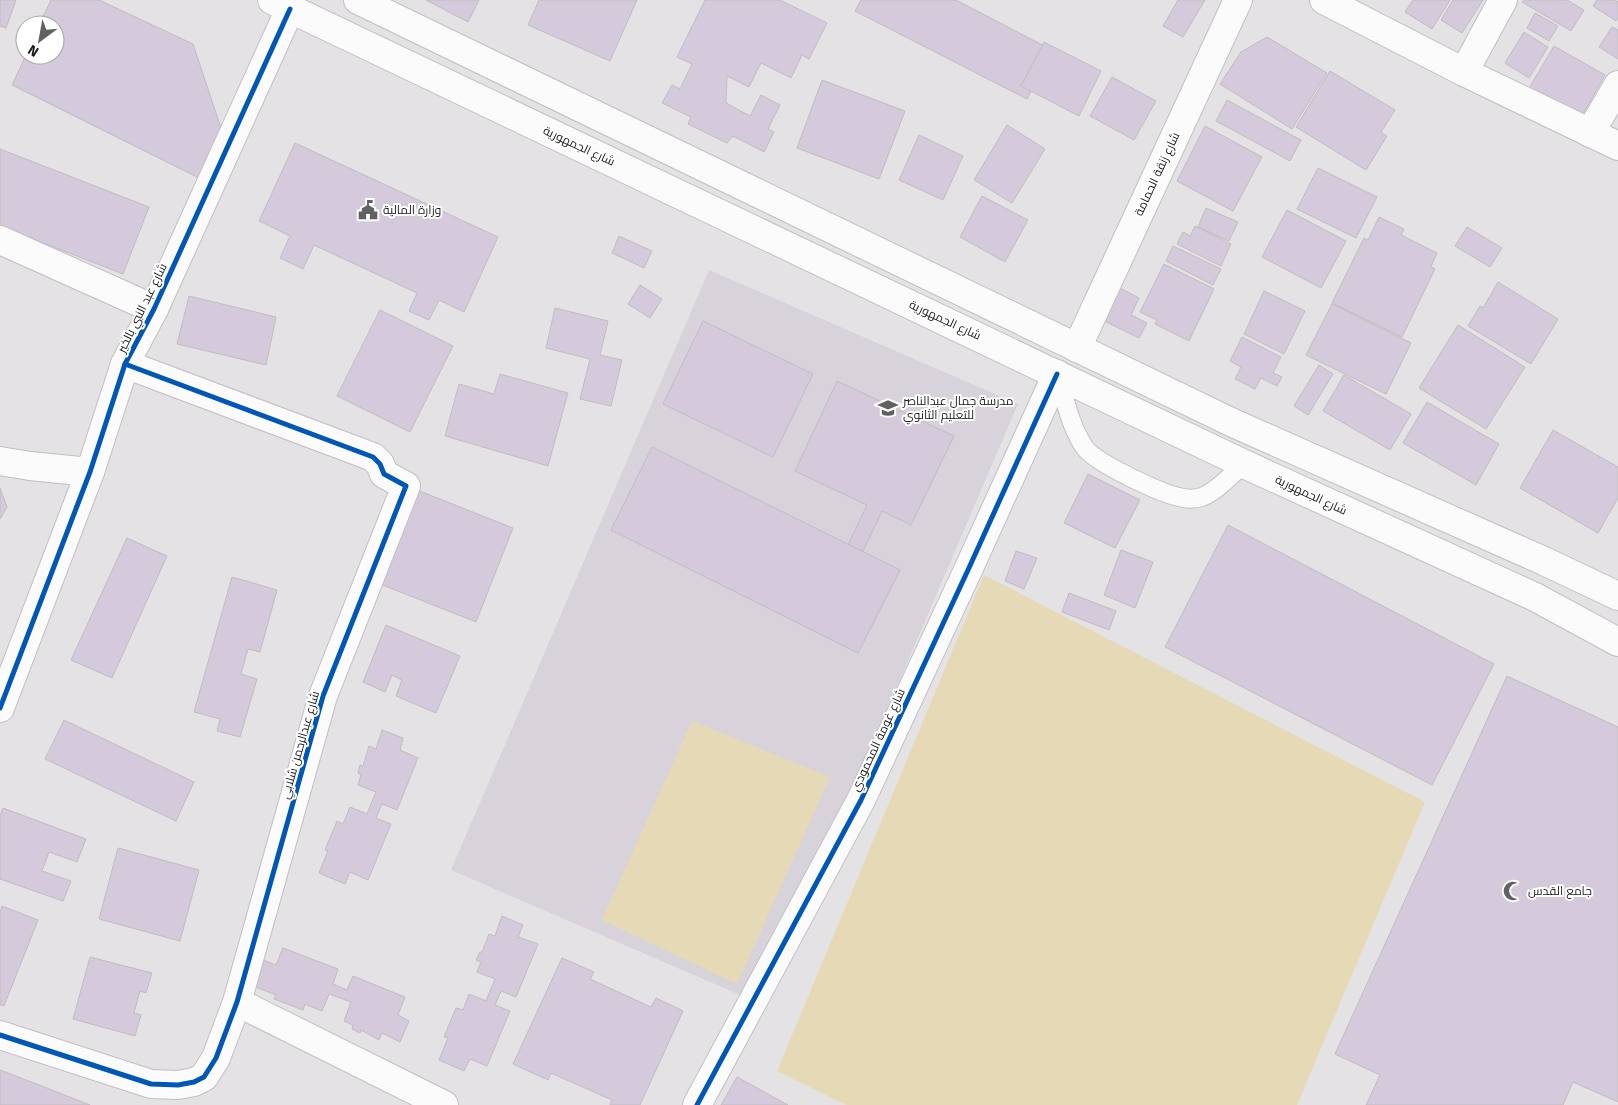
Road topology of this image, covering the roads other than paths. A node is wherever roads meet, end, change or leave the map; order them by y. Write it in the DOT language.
graph roads {
  1 [pos="358,0"];
  2 [pos="1238,0"];
  3 [pos="1324,0"];
  4 [pos="1503,0"];
  5 [pos="281,4"];
  6 [pos="1464,72"];
  7 [pos="1618,85"];
  8 [pos="1590,133"];
  9 [pos="1618,146"];
  10 [pos="0,240"];
  11 [pos="154,309"];
  12 [pos="1076,348"];
  13 [pos="125,364"];
  14 [pos="1057,374"];
  15 [pos="0,461"];
  16 [pos="1244,464"];
  17 [pos="90,472"];
  18 [pos="1618,596"];
  19 [pos="1618,642"];
  20 [pos="0,708"];
  21 [pos="237,1002"];
  22 [pos="0,1035"];
  23 [pos="444,1105"];
  24 [pos="696,1105"];
  1 -- 12 [label="street"];
  2 -- 12 [label="street, شارع زنقة الحمامة"];
  3 -- 6 [label="street"];
  4 -- 6 [label="street"];
  5 -- 11 [label="street, شارع عبد النبي بالخير"];
  5 -- 14 [label="street, شارع الجمهورية"];
  6 -- 8 [label="street"];
  7 -- 8 [label="street"];
  8 -- 9 [label="street"];
  10 -- 11 [label="street"];
  11 -- 13 [label="street, شارع عبد النبي بالخير"];
  12 -- 18 [label="street"];
  13 -- 17 [label="street, شارع عبد النبي بالخير"];
  13 -- 21 [label="street, شارع عبدالرحمن شلابي"];
  14 -- 16 [label="street, شارع الجمهورية"];
  14 -- 16 [label="lane"];
  14 -- 24 [label="street, شارع غومة المحمودي"];
  15 -- 17 [label="street"];
  16 -- 19 [label="street, شارع الجمهورية"];
  17 -- 20 [label="street, شارع عبد النبي بالخير"];
  21 -- 22 [label="street, شارع عبدالرحمن شلابي"];
  21 -- 23 [label="street"];
}
